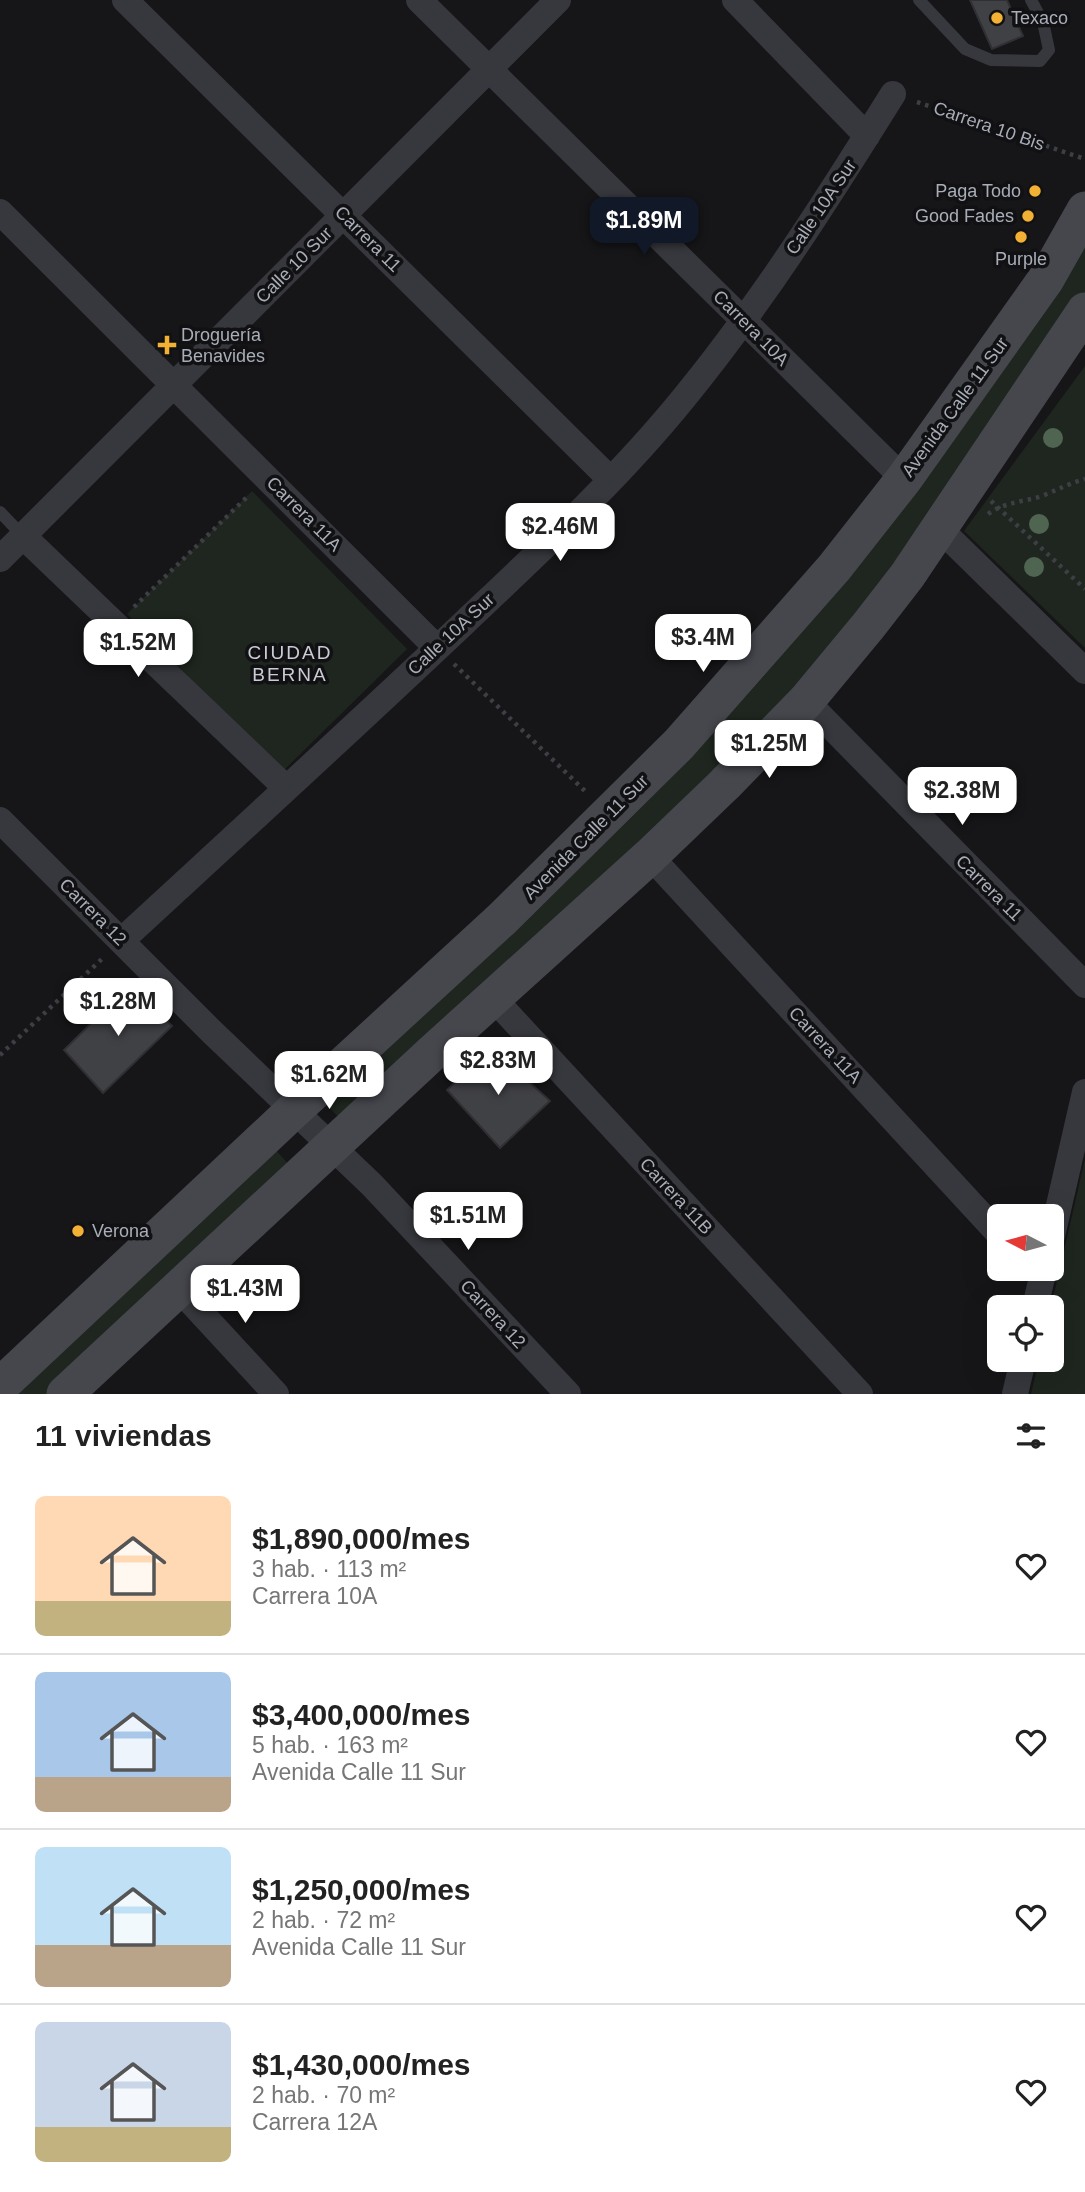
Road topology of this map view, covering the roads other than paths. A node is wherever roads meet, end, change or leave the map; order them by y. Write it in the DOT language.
graph roads {
  1 [pos="125,0"];
  2 [pos="419,0"];
  3 [pos="558,0"];
  4 [pos="735,0"];
  5 [pos="919,0"];
  6 [pos="1031,0"];
  7 [pos="489,69"];
  8 [pos="893,94"];
  9 [pos="867,136"];
  10 [pos="1085,210"];
  11 [pos="0,212"];
  12 [pos="343,215"];
  13 [pos="1085,311"];
  14 [pos="743,321"];
  15 [pos="174,385"];
  16 [pos="610,479"];
  17 [pos="904,479"];
  18 [pos="0,512"];
  19 [pos="939,528"];
  20 [pos="23,536"];
  21 [pos="0,559"];
  22 [pos="438,648"];
  23 [pos="1085,671"];
  24 [pos="806,701"];
  25 [pos="286,788"];
  26 [pos="0,820"];
  27 [pos="650,856"];
  28 [pos="121,941"];
  29 [pos="1085,985"];
  30 [pos="493,998"];
  31 [pos="1085,1092"];
  32 [pos="294,1110"];
  33 [pos="332,1147"];
  34 [pos="1059,1204"];
  35 [pos="987,1221"];
  36 [pos="179,1289"];
  37 [pos="1020,1372"];
  38 [pos="0,1386"];
  39 [pos="65,1394"];
  40 [pos="276,1394"];
  41 [pos="568,1394"];
  42 [pos="860,1394"];
  43 [pos="1015,1394"];
  1 -- 12 [label="street, Carrera 11"];
  2 -- 7 [label="street, Carrera 10A"];
  3 -- 7 [label="street, Calle 10 Sur"];
  4 -- 9 [label="street"];
  5 -- 6 [label="lane"];
  7 -- 12 [label="street, Calle 10 Sur"];
  7 -- 14 [label="street, Carrera 10A"];
  8 -- 9 [label="street, Calle 10A Sur"];
  9 -- 14 [label="street, Calle 10A Sur"];
  10 -- 17 [label="main road, Avenida Calle 11 Sur"];
  11 -- 15 [label="street, Carrera 11A"];
  12 -- 15 [label="street, Calle 10 Sur"];
  12 -- 16 [label="street, Carrera 11"];
  13 -- 19 [label="main road"];
  14 -- 16 [label="street, Calle 10A Sur"];
  14 -- 17 [label="street, Carrera 10A"];
  15 -- 20 [label="street, Calle 10 Sur"];
  15 -- 22 [label="street, Carrera 11A"];
  16 -- 22 [label="street, Calle 10A Sur"];
  17 -- 32 [label="main road, Avenida Calle 11 Sur"];
  18 -- 20 [label="lane"];
  19 -- 23 [label="street"];
  19 -- 24 [label="main road"];
  20 -- 21 [label="street, Calle 10 Sur"];
  20 -- 25 [label="street"];
  22 -- 25 [label="street, Calle 10A Sur"];
  24 -- 27 [label="main road"];
  24 -- 29 [label="street, Carrera 11"];
  25 -- 28 [label="street, Calle 10A Sur"];
  26 -- 28 [label="street, Carrera 12"];
  27 -- 30 [label="main road"];
  27 -- 35 [label="street, Carrera 11A"];
  28 -- 32 [label="street, Carrera 12"];
  30 -- 33 [label="main road"];
  30 -- 42 [label="street, Carrera 11B"];
  31 -- 34 [label="street"];
  32 -- 33 [label="street, Carrera 12"];
  32 -- 38 [label="main road, Avenida Calle 11 Sur"];
  33 -- 36 [label="main road"];
  33 -- 41 [label="street, Carrera 12"];
  36 -- 39 [label="main road"];
  36 -- 40 [label="street"];
  37 -- 43 [label="street"];
}
